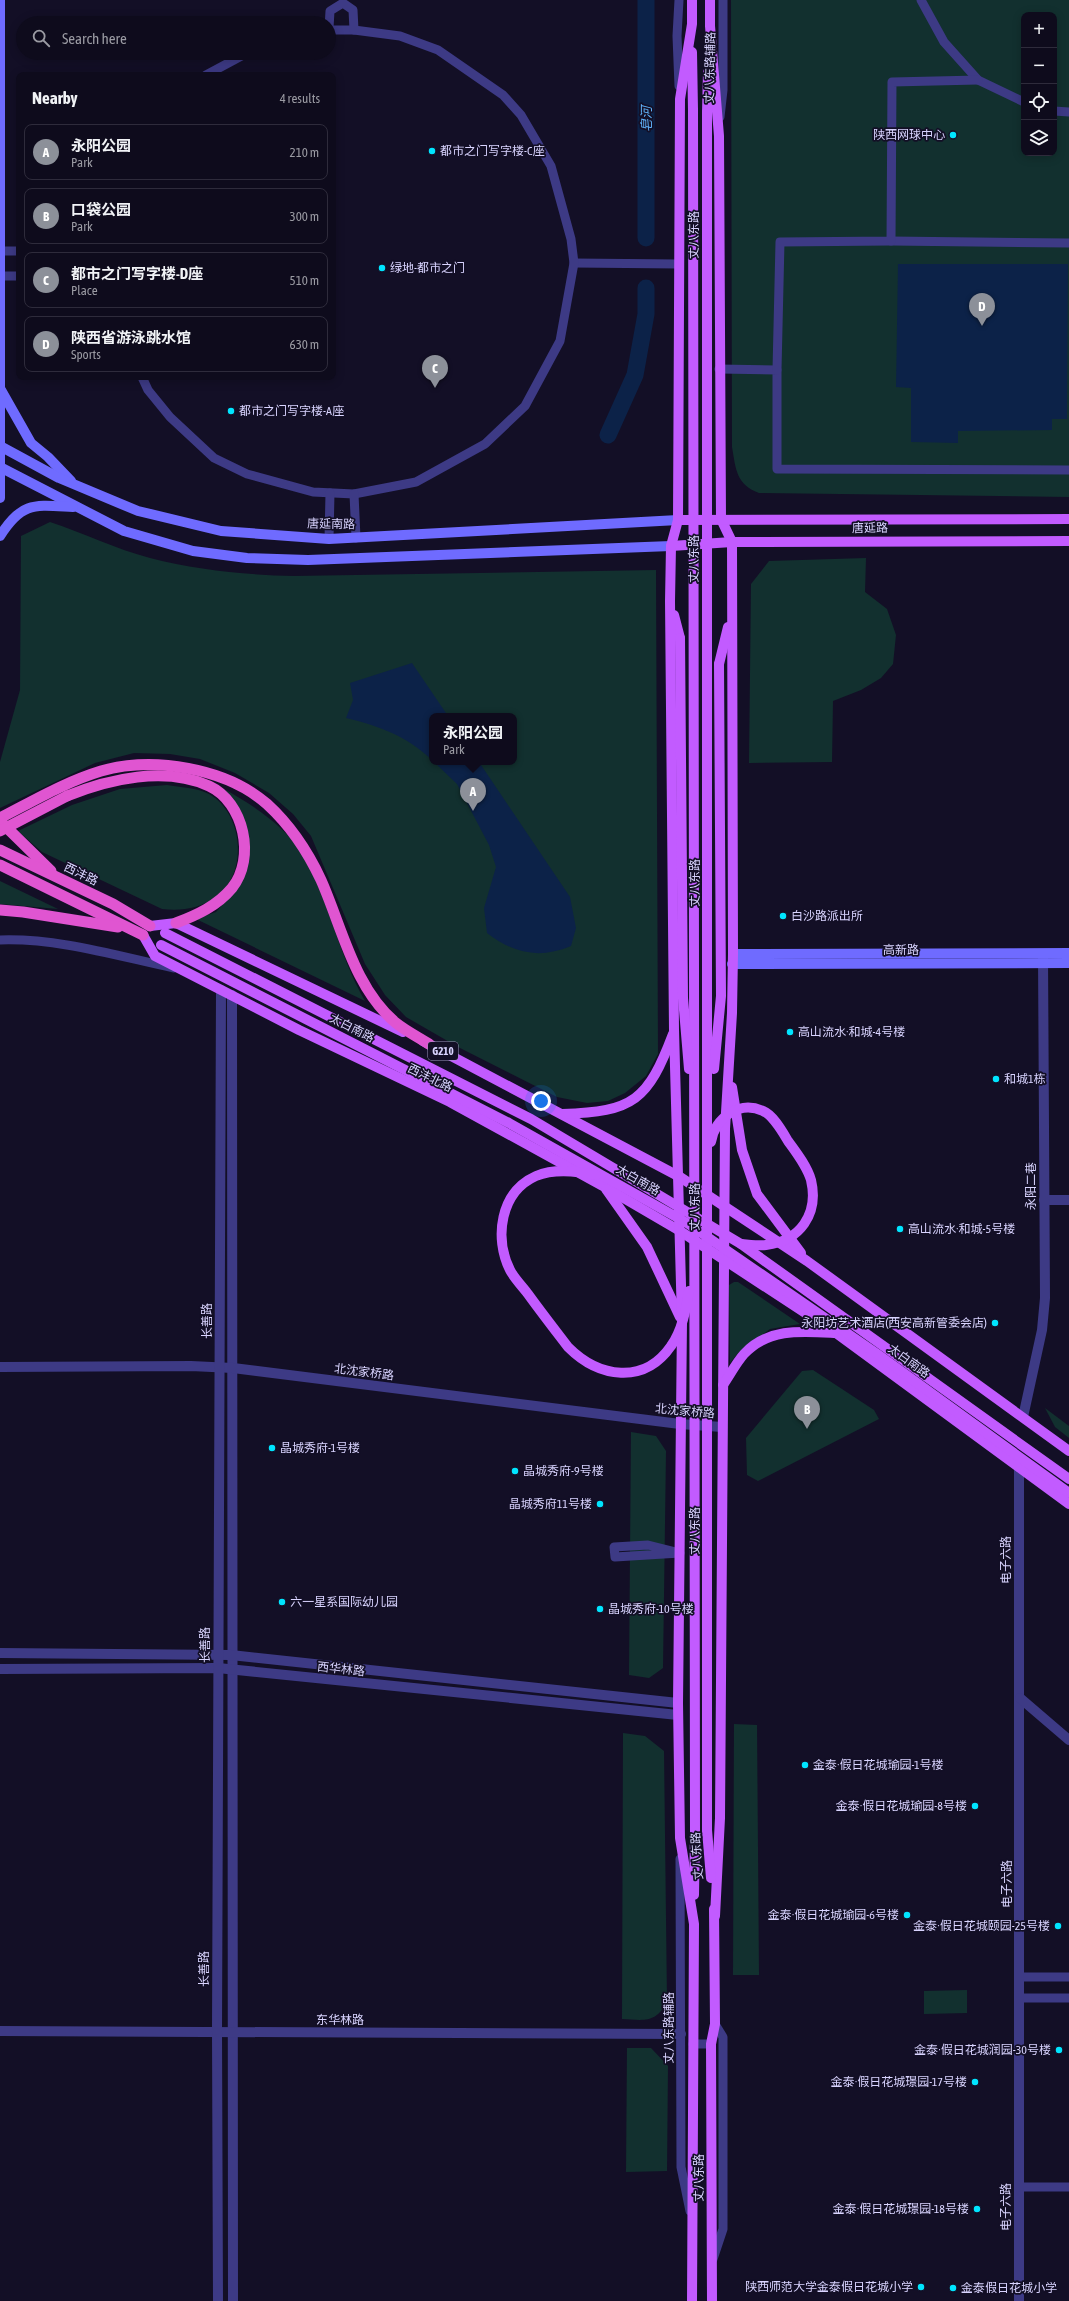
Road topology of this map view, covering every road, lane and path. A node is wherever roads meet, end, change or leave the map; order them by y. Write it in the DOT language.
graph roads {
  1 [pos="0,0"];
  2 [pos="679,0"];
  3 [pos="692,0"];
  4 [pos="710,0"];
  5 [pos="723,0"];
  6 [pos="921,0"];
  7 [pos="344,1"];
  8 [pos="330,16"];
  9 [pos="692,24"];
  10 [pos="710,26"];
  11 [pos="336,29"];
  12 [pos="354,30"];
  13 [pos="234,60"];
  14 [pos="212,72"];
  15 [pos="978,80"];
  16 [pos="680,99"];
  17 [pos="1021,101"];
  18 [pos="1057,112"];
  19 [pos="1069,112"];
  20 [pos="719,136"];
  21 [pos="891,241"];
  22 [pos="1069,243"];
  23 [pos="0,251"];
  24 [pos="16,251"];
  25 [pos="574,263"];
  26 [pos="678,264"];
  27 [pos="0,276"];
  28 [pos="16,276"];
  29 [pos="719,369"];
  30 [pos="777,370"];
  31 [pos="143,380"];
  32 [pos="0,388"];
  33 [pos="0,446"];
  34 [pos="0,467"];
  35 [pos="1069,470"];
  36 [pos="74,484"];
  37 [pos="330,493"];
  38 [pos="354,494"];
  39 [pos="0,498"];
  40 [pos="77,507"];
  41 [pos="721,519"];
  42 [pos="1069,519"];
  43 [pos="678,520"];
  44 [pos="0,536"];
  45 [pos="356,538"];
  46 [pos="329,539"];
  47 [pos="1069,541"];
  48 [pos="732,542"];
  49 [pos="670,546"];
  50 [pos="670,601"];
  51 [pos="732,610"];
  52 [pos="0,819"];
  53 [pos="0,831"];
  54 [pos="0,850"];
  55 [pos="0,865"];
  56 [pos="59,878"];
  57 [pos="0,910"];
  58 [pos="176,924"];
  59 [pos="150,926"];
  60 [pos="129,928"];
  61 [pos="143,935"];
  62 [pos="0,940"];
  63 [pos="1069,953"];
  64 [pos="1043,958"];
  65 [pos="732,959"];
  66 [pos="1069,963"];
  67 [pos="184,970"];
  68 [pos="221,990"];
  69 [pos="232,995"];
  70 [pos="674,1030"];
  71 [pos="429,1044"];
  72 [pos="729,1066"];
  73 [pos="561,1114"];
  74 [pos="708,1127"];
  75 [pos="695,1133"];
  76 [pos="708,1162"];
  77 [pos="680,1177"];
  78 [pos="604,1181"];
  79 [pos="1044,1200"];
  80 [pos="1069,1200"];
  81 [pos="725,1206"];
  82 [pos="680,1231"];
  83 [pos="741,1244"];
  84 [pos="724,1258"];
  85 [pos="807,1261"];
  86 [pos="693,1267"];
  87 [pos="682,1321"];
  88 [pos="836,1333"];
  89 [pos="0,1367"];
  90 [pos="219,1368"];
  91 [pos="232,1368"];
  92 [pos="723,1385"];
  93 [pos="1023,1417"];
  94 [pos="680,1424"];
  95 [pos="722,1427"];
  96 [pos="1069,1451"];
  97 [pos="1019,1466"];
  98 [pos="1069,1479"];
  99 [pos="1069,1493"];
  100 [pos="1069,1504"];
  101 [pos="680,1553"];
  102 [pos="0,1653"];
  103 [pos="218,1655"];
  104 [pos="231,1656"];
  105 [pos="218,1668"];
  106 [pos="0,1669"];
  107 [pos="231,1670"];
  108 [pos="1020,1698"];
  109 [pos="678,1703"];
  110 [pos="678,1715"];
  111 [pos="1069,1740"];
  112 [pos="680,1838"];
  113 [pos="714,1916"];
  114 [pos="694,1924"];
  115 [pos="1020,1977"];
  116 [pos="1069,1977"];
  117 [pos="1020,1998"];
  118 [pos="1069,1998"];
  119 [pos="714,2024"];
  120 [pos="0,2031"];
  121 [pos="217,2032"];
  122 [pos="232,2032"];
  123 [pos="681,2034"];
  124 [pos="693,2044"];
  125 [pos="711,2044"];
  126 [pos="1020,2187"];
  127 [pos="1069,2187"];
  128 [pos="691,2218"];
  129 [pos="712,2262"];
  130 [pos="218,2301"];
  131 [pos="233,2301"];
  132 [pos="692,2301"];
  133 [pos="712,2301"];
  134 [pos="1019,2301"];
  1 -- 23 [label="main road"];
  2 -- 16 [label="street"];
  3 -- 9 [label="main road, 丈八东路"];
  4 -- 10 [label="main road, 丈八东路"];
  5 -- 20 [label="street, 丈八东路辅路"];
  6 -- 15 [label="street"];
  7 -- 8 [label="street"];
  7 -- 12 [label="street"];
  9 -- 16 [label="main road, 丈八东路"];
  9 -- 75 [label="main road, 丈八东路, bridge"];
  10 -- 20 [label="main road, 丈八东路"];
  10 -- 74 [label="main road, 丈八东路, bridge"];
  11 -- 12 [label="street"];
  12 -- 25 [label="street"];
  13 -- 14 [label="street"];
  15 -- 17 [label="street"];
  15 -- 21 [label="street"];
  16 -- 26 [label="main road, 丈八东路"];
  18 -- 19 [label="street"];
  20 -- 29 [label="main road, 丈八东路"];
  21 -- 22 [label="street"];
  21 -- 30 [label="street"];
  23 -- 24 [label="street"];
  23 -- 27 [label="main road"];
  25 -- 26 [label="street"];
  25 -- 38 [label="street"];
  26 -- 43 [label="main road, 丈八东路"];
  27 -- 28 [label="street"];
  27 -- 32 [label="main road"];
  29 -- 30 [label="street"];
  29 -- 41 [label="main road, 丈八东路"];
  30 -- 35 [label="street"];
  31 -- 37 [label="street"];
  32 -- 33 [label="main road"];
  32 -- 36 [label="main road"];
  33 -- 34 [label="main road"];
  33 -- 36 [label="main road, 唐延南路"];
  34 -- 39 [label="main road"];
  34 -- 40 [label="main road"];
  36 -- 46 [label="main road, 唐延南路"];
  37 -- 38 [label="street"];
  37 -- 46 [label="street"];
  38 -- 45 [label="street"];
  40 -- 44 [label="main road"];
  40 -- 49 [label="main road"];
  41 -- 42 [label="main road, 唐延路"];
  41 -- 43 [label="main road, 唐延路"];
  41 -- 48 [label="main road, 丈八东路"];
  43 -- 45 [label="main road, 唐延南路"];
  43 -- 49 [label="main road, 丈八东路"];
  45 -- 46 [label="main road, 唐延南路"];
  47 -- 48 [label="main road, 唐延路"];
  48 -- 49 [label="main road, 唐延路"];
  48 -- 51 [label="main road"];
  49 -- 50 [label="main road, 丈八东路"];
  50 -- 70 [label="main road, 丈八东路"];
  50 -- 75 [label="main road, bridge"];
  51 -- 65 [label="main road"];
  51 -- 74 [label="main road, bridge"];
  52 -- 56 [label="highway"];
  52 -- 71 [label="highway"];
  53 -- 58 [label="highway, bridge"];
  54 -- 56 [label="highway, 西沣路"];
  55 -- 60 [label="highway"];
  56 -- 59 [label="highway, 西沣路"];
  57 -- 60 [label="highway"];
  58 -- 59 [label="main road, G210"];
  58 -- 71 [label="main road, G210"];
  59 -- 83 [label="main road, 太白南路, bridge"];
  60 -- 61 [label="highway"];
  61 -- 67 [label="main road, 西沣北路"];
  61 -- 78 [label="main road, 太白南路, bridge"];
  62 -- 67 [label="street"];
  63 -- 64 [label="main road, 高新路"];
  64 -- 65 [label="main road, 高新路"];
  64 -- 66 [label="main road, 高新路"];
  64 -- 79 [label="street, 永阳二巷"];
  65 -- 72 [label="main road"];
  67 -- 68 [label="main road, 西沣北路"];
  68 -- 69 [label="main road, 西沣北路"];
  68 -- 90 [label="street, 长善路"];
  69 -- 78 [label="main road, 西沣北路"];
  69 -- 91 [label="street"];
  70 -- 73 [label="main road"];
  70 -- 77 [label="main road, 丈八东路"];
  71 -- 73 [label="main road, G210"];
  72 -- 81 [label="main road"];
  72 -- 85 [label="main road"];
  73 -- 77 [label="main road, G210"];
  74 -- 76 [label="main road, 丈八东路, bridge"];
  75 -- 86 [label="main road, 丈八东路, bridge"];
  76 -- 83 [label="main road, bridge"];
  76 -- 113 [label="main road, 丈八东路, bridge"];
  77 -- 81 [label="main road, G210"];
  77 -- 82 [label="main road, 丈八东路"];
  78 -- 82 [label="main road, 西沣北路"];
  78 -- 86 [label="main road, bridge"];
  78 -- 87 [label="main road"];
  78 -- 99 [label="main road, 太白南路, bridge"];
  79 -- 80 [label="street"];
  79 -- 93 [label="street, 永阳二巷"];
  81 -- 84 [label="main road"];
  81 -- 85 [label="main road, 太白南路"];
  82 -- 84 [label="main road, 西沣北路"];
  82 -- 87 [label="main road, 丈八东路"];
  83 -- 98 [label="main road, 太白南路, bridge"];
  84 -- 88 [label="main road, 太白南路"];
  84 -- 92 [label="main road"];
  85 -- 93 [label="main road, 太白南路"];
  86 -- 114 [label="main road, 丈八东路, bridge"];
  87 -- 94 [label="main road, 丈八东路"];
  88 -- 92 [label="main road"];
  88 -- 97 [label="main road, 太白南路"];
  89 -- 90 [label="street, 北沈家桥路"];
  90 -- 91 [label="street, 北沈家桥路"];
  90 -- 103 [label="street, 长善路"];
  91 -- 94 [label="street, 北沈家桥路"];
  91 -- 104 [label="street"];
  92 -- 95 [label="main road"];
  93 -- 96 [label="main road, 太白南路"];
  94 -- 95 [label="street, 北沈家桥路"];
  94 -- 101 [label="main road, 丈八东路"];
  95 -- 113 [label="main road"];
  97 -- 100 [label="main road, 太白南路"];
  97 -- 108 [label="street, 电子六路"];
  101 -- 101 [label="street"];
  101 -- 109 [label="main road, 丈八东路"];
  102 -- 103 [label="street, 西华林路"];
  103 -- 104 [label="street, 西华林路"];
  103 -- 105 [label="street, 长善路"];
  104 -- 107 [label="street"];
  104 -- 109 [label="street, 西华林路"];
  105 -- 106 [label="street, 西华林路"];
  105 -- 107 [label="street, 西华林路"];
  105 -- 121 [label="street, 长善路"];
  107 -- 110 [label="street, 西华林路"];
  107 -- 122 [label="street"];
  108 -- 111 [label="street"];
  108 -- 115 [label="street, 电子六路"];
  109 -- 110 [label="main road, 丈八东路"];
  110 -- 112 [label="main road, 丈八东路"];
  112 -- 114 [label="main road, 丈八东路"];
  112 -- 123 [label="street, 丈八东路辅路"];
  113 -- 119 [label="main road, 丈八东路"];
  114 -- 124 [label="main road, 丈八东路"];
  115 -- 116 [label="street"];
  115 -- 117 [label="street, 电子六路"];
  117 -- 118 [label="street"];
  117 -- 126 [label="street, 电子六路"];
  119 -- 125 [label="main road, 丈八东路"];
  119 -- 129 [label="street"];
  120 -- 121 [label="street, 东华林路"];
  121 -- 122 [label="street, 东华林路"];
  121 -- 130 [label="street, 长善路"];
  122 -- 123 [label="street, 东华林路"];
  122 -- 131 [label="street"];
  123 -- 128 [label="street, 丈八东路辅路"];
  124 -- 125 [label="street"];
  124 -- 128 [label="main road, 丈八东路"];
  125 -- 129 [label="main road, 丈八东路"];
  126 -- 127 [label="street"];
  126 -- 134 [label="street, 电子六路"];
  128 -- 132 [label="main road, 丈八东路"];
  129 -- 133 [label="main road, 丈八东路"];
}
